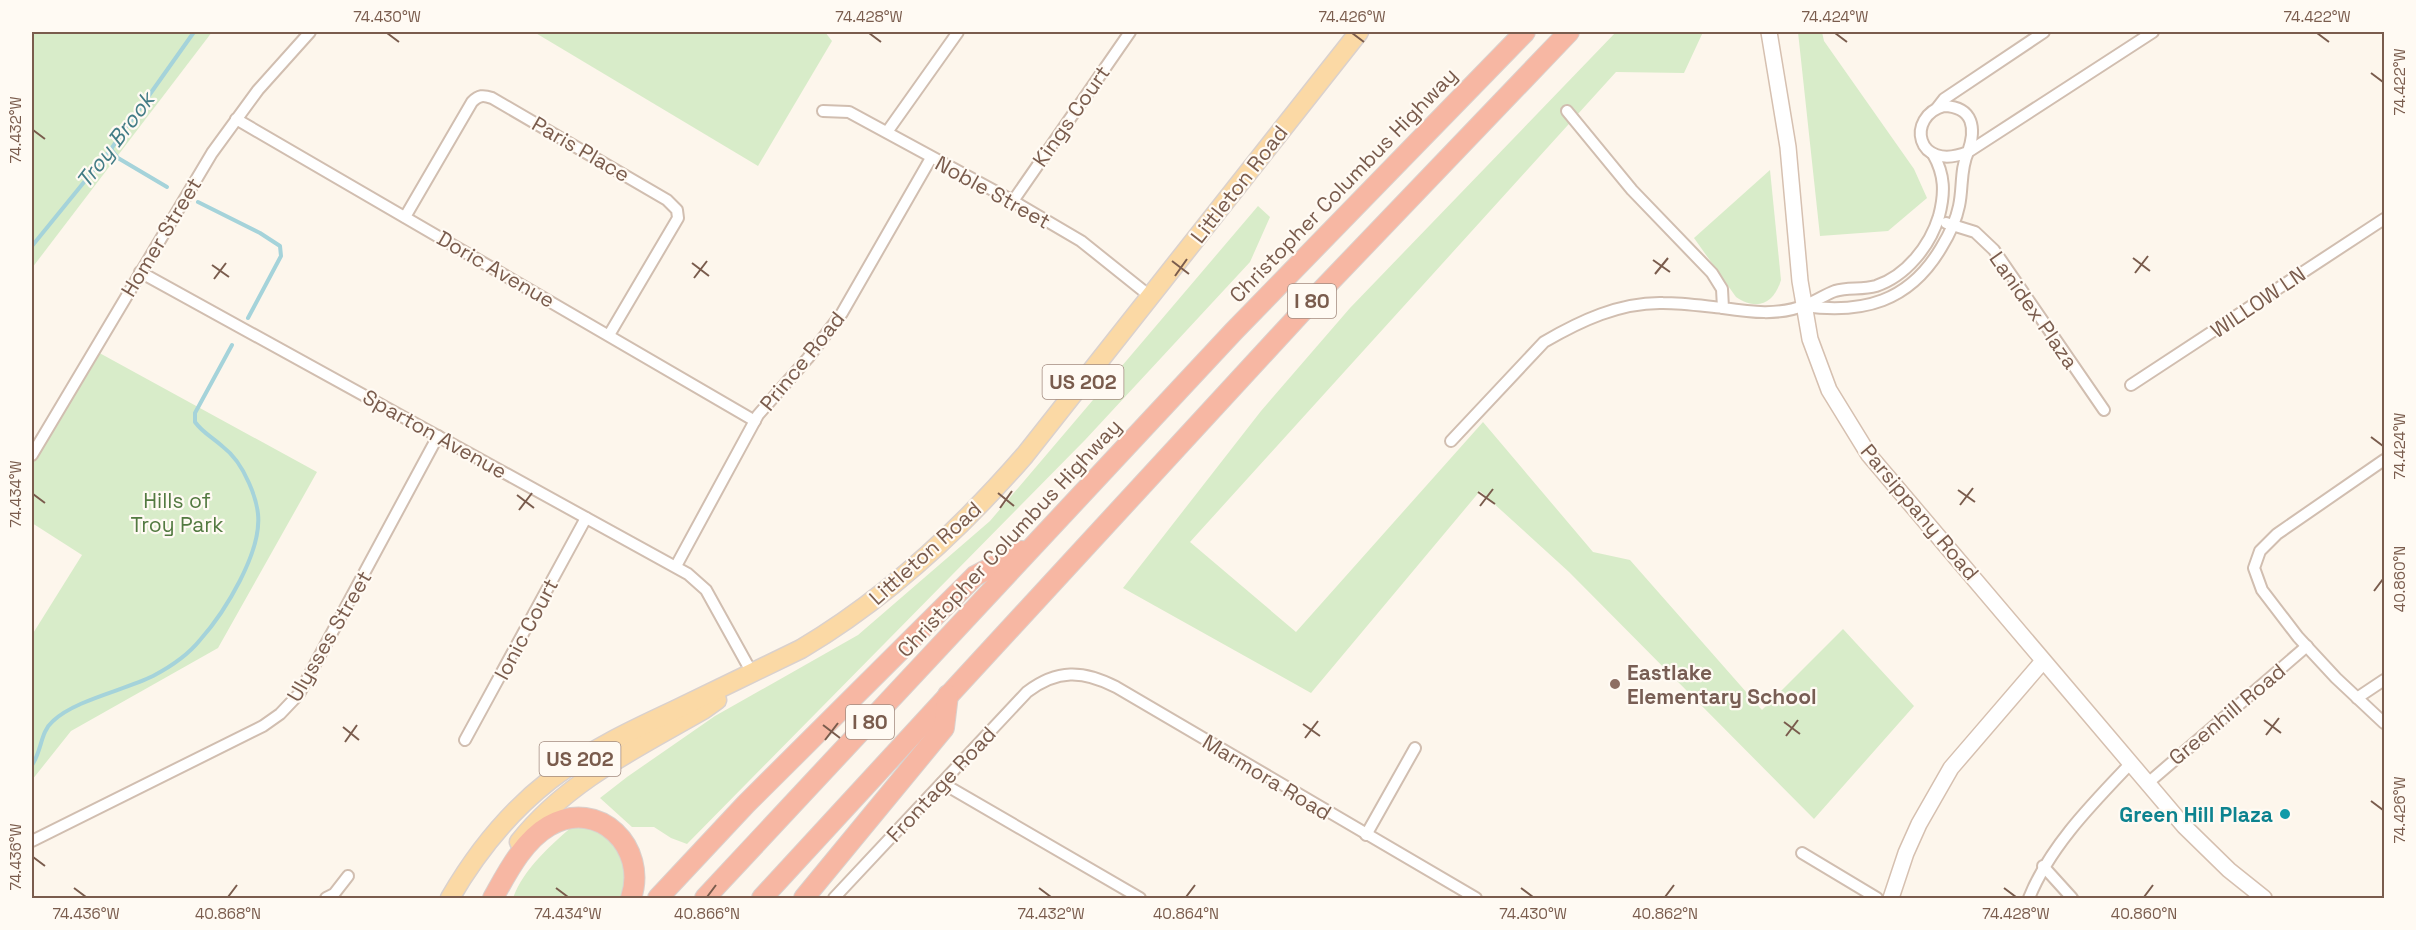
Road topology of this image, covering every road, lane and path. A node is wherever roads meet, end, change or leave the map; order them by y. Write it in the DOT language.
graph roads {
  1 [pos="310,32"];
  2 [pos="958,32"];
  3 [pos="1130,32"];
  4 [pos="1359,32"];
  5 [pos="1525,32"];
  6 [pos="1569,32"];
  7 [pos="1769,32"];
  8 [pos="2044,32"];
  9 [pos="2153,32"];
  10 [pos="1937,108"];
  11 [pos="823,111"];
  12 [pos="1567,111"];
  13 [pos="236,119"];
  14 [pos="887,132"];
  15 [pos="1968,152"];
  16 [pos="1933,154"];
  17 [pos="931,158"];
  18 [pos="1013,201"];
  19 [pos="405,217"];
  20 [pos="2385,219"];
  21 [pos="1937,222"];
  22 [pos="1953,225"];
  23 [pos="140,272"];
  24 [pos="1150,297"];
  25 [pos="1803,306"];
  26 [pos="1723,308"];
  27 [pos="609,335"];
  28 [pos="2131,385"];
  29 [pos="2104,410"];
  30 [pos="754,421"];
  31 [pos="438,436"];
  32 [pos="1451,441"];
  33 [pos="32,455"];
  34 [pos="2385,460"];
  35 [pos="586,518"];
  36 [pos="1035,545"];
  37 [pos="676,566"];
  38 [pos="2307,646"];
  39 [pos="2043,661"];
  40 [pos="752,673"];
  41 [pos="1053,676"];
  42 [pos="2385,680"];
  43 [pos="948,695"];
  44 [pos="2357,698"];
  45 [pos="2385,723"];
  46 [pos="465,740"];
  47 [pos="1415,748"];
  48 [pos="2131,763"];
  49 [pos="942,783"];
  50 [pos="2148,783"];
  51 [pos="1366,835"];
  52 [pos="32,841"];
  53 [pos="1802,853"];
  54 [pos="2043,866"];
  55 [pos="348,876"];
  56 [pos="326,898"];
  57 [pos="450,898"];
  58 [pos="484,898"];
  59 [pos="493,898"];
  60 [pos="631,898"];
  61 [pos="658,898"];
  62 [pos="705,898"];
  63 [pos="762,898"];
  64 [pos="804,898"];
  65 [pos="834,898"];
  66 [pos="1140,898"];
  67 [pos="1476,898"];
  68 [pos="1877,898"];
  69 [pos="1891,898"];
  70 [pos="2029,898"];
  71 [pos="2072,898"];
  72 [pos="2264,898"];
  1 -- 13 [label="street, Homer Street"];
  2 -- 14 [label="street"];
  3 -- 18 [label="street, Kings Court"];
  4 -- 24 [label="main road, Littleton Road / US 202"];
  5 -- 36 [label="highway, Christopher Columbus Highway / I 80"];
  6 -- 43 [label="highway, I 80"];
  7 -- 25 [label="main road, Parsippany Road"];
  8 -- 10 [label="street"];
  9 -- 15 [label="street"];
  10 -- 15 [label="street"];
  10 -- 16 [label="street"];
  11 -- 14 [label="street, Noble Street"];
  12 -- 26 [label="street"];
  13 -- 19 [label="street, Doric Avenue"];
  13 -- 23 [label="street, Homer Street"];
  14 -- 17 [label="street, Noble Street"];
  15 -- 16 [label="street"];
  15 -- 22 [label="street"];
  16 -- 21 [label="street"];
  17 -- 18 [label="street, Noble Street"];
  17 -- 30 [label="street, Prince Road"];
  18 -- 24 [label="street, Noble Street"];
  19 -- 27 [label="street, Doric Avenue"];
  19 -- 27 [label="street, Paris Place"];
  20 -- 28 [label="street, WILLOW LN"];
  21 -- 22 [label="street, Lanidex Plaza"];
  21 -- 25 [label="street"];
  22 -- 25 [label="street"];
  22 -- 29 [label="street, Lanidex Plaza"];
  23 -- 31 [label="street, Sparton Avenue"];
  23 -- 33 [label="street, Homer Street"];
  24 -- 40 [label="main road, Littleton Road / US 202"];
  25 -- 26 [label="street"];
  25 -- 39 [label="main road, Parsippany Road"];
  26 -- 32 [label="street"];
  27 -- 30 [label="street, Doric Avenue"];
  30 -- 37 [label="street, Prince Road"];
  31 -- 35 [label="street, Sparton Avenue"];
  31 -- 52 [label="street, Ulysses Street"];
  34 -- 38 [label="street"];
  35 -- 37 [label="street, Sparton Avenue"];
  35 -- 46 [label="street, Ionic Court"];
  36 -- 61 [label="highway"];
  36 -- 62 [label="highway, Christopher Columbus Highway / I 80"];
  37 -- 40 [label="street, Sparton Avenue"];
  38 -- 44 [label="street"];
  38 -- 50 [label="street, Greenhill Road"];
  39 -- 48 [label="main road, Parsippany Road"];
  39 -- 69 [label="main road"];
  40 -- 57 [label="main road, Littleton Road / US 202"];
  40 -- 58 [label="main road, Littleton Road / US 202"];
  41 -- 49 [label="street, Frontage Road"];
  41 -- 51 [label="street, Marmora Road"];
  42 -- 44 [label="street"];
  43 -- 63 [label="highway, I 80"];
  43 -- 64 [label="highway"];
  44 -- 45 [label="street"];
  47 -- 51 [label="street"];
  48 -- 50 [label="main road, Parsippany Road"];
  48 -- 54 [label="street"];
  49 -- 65 [label="street, Frontage Road"];
  49 -- 66 [label="street"];
  50 -- 72 [label="main road, Parsippany Road"];
  51 -- 67 [label="street, Marmora Road"];
  53 -- 68 [label="street"];
  54 -- 70 [label="street"];
  54 -- 71 [label="street"];
  55 -- 56 [label="street"];
  59 -- 60 [label="highway"];
}
